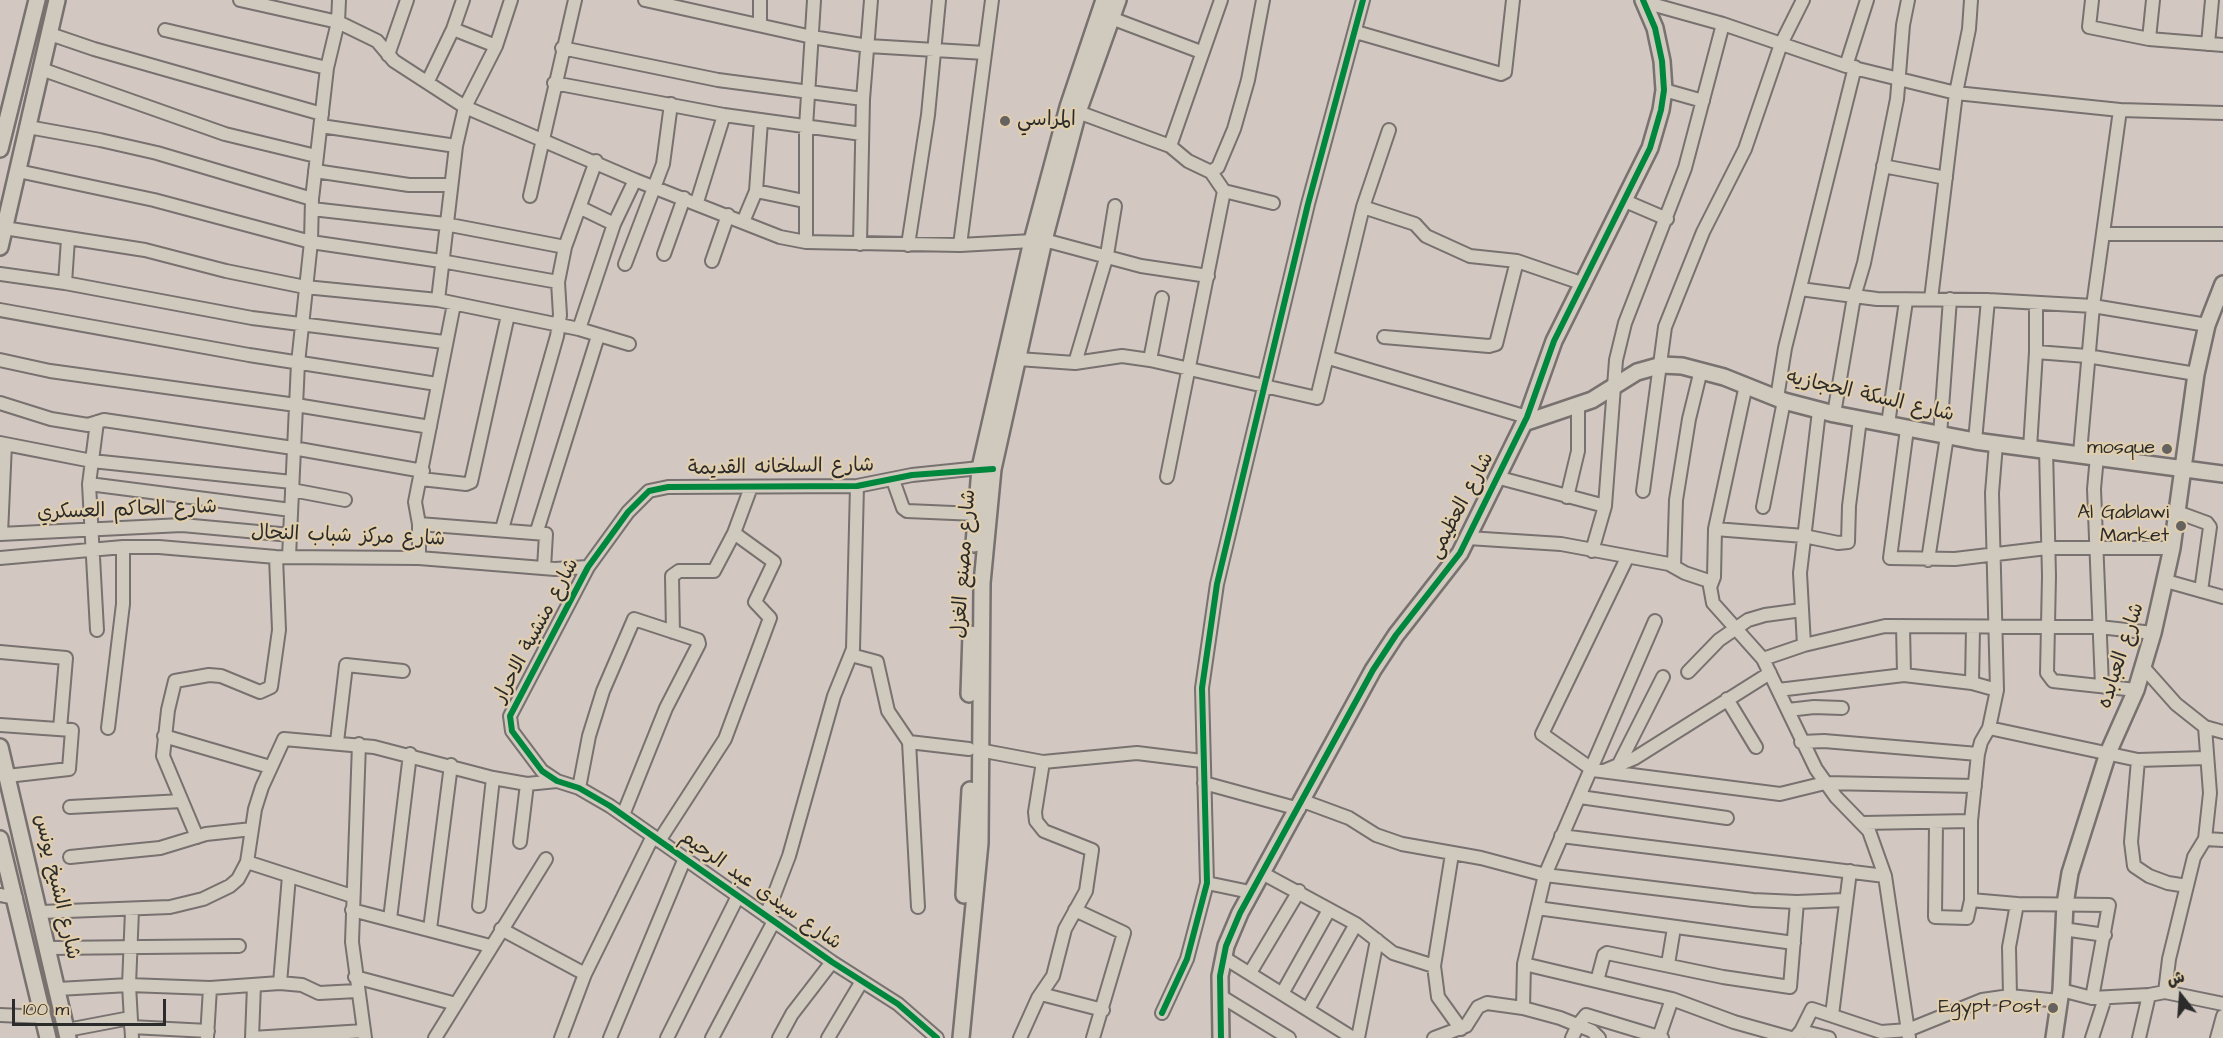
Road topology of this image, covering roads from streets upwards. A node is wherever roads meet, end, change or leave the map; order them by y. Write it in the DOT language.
graph roads {
  1 [pos="37,0"];
  2 [pos="57,0"];
  3 [pos="240,0"];
  4 [pos="339,0"];
  5 [pos="407,0"];
  6 [pos="463,0"];
  7 [pos="512,0"];
  8 [pos="575,0"];
  9 [pos="645,0"];
  10 [pos="760,0"];
  11 [pos="814,0"];
  12 [pos="871,0"];
  13 [pos="939,0"];
  14 [pos="992,0"];
  15 [pos="1104,0"];
  16 [pos="1118,0"];
  17 [pos="1221,0"];
  18 [pos="1263,0"];
  19 [pos="1363,0"];
  20 [pos="1513,0"];
  21 [pos="1803,0"];
  22 [pos="1867,0"];
  23 [pos="1908,0"];
  24 [pos="1971,0"];
  25 [pos="2092,0"];
  26 [pos="2153,0"];
  27 [pos="2212,0"];
  28 [pos="1644,1"];
  29 [pos="698,5"];
  30 [pos="1111,18"];
  31 [pos="338,22"];
  32 [pos="1723,24"];
  33 [pos="760,25"];
  34 [pos="453,29"];
  35 [pos="165,30"];
  36 [pos="1356,32"];
  37 [pos="50,34"];
  38 [pos="812,37"];
  39 [pos="2149,39"];
  40 [pos="1781,44"];
  41 [pos="2208,44"];
  42 [pos="2223,45"];
  43 [pos="26,46"];
  44 [pos="496,46"];
  45 [pos="868,46"];
  46 [pos="562,48"];
  47 [pos="936,50"];
  48 [pos="46,51"];
  49 [pos="1201,52"];
  50 [pos="985,53"];
  51 [pos="388,55"];
  52 [pos="1850,66"];
  53 [pos="327,68"];
  54 [pos="41,69"];
  55 [pos="1899,80"];
  56 [pos="428,81"];
  57 [pos="554,83"];
  58 [pos="1664,90"];
  59 [pos="808,93"];
  60 [pos="1956,93"];
  61 [pos="862,99"];
  62 [pos="1703,101"];
  63 [pos="671,104"];
  64 [pos="465,107"];
  65 [pos="2120,110"];
  66 [pos="1078,112"];
  67 [pos="2223,113"];
  68 [pos="724,115"];
  69 [pos="321,120"];
  70 [pos="761,121"];
  71 [pos="28,127"];
  72 [pos="806,127"];
  73 [pos="1389,129"];
  74 [pos="862,134"];
  75 [pos="543,139"];
  76 [pos="456,146"];
  77 [pos="1170,146"];
  78 [pos="0,149"];
  79 [pos="316,156"];
  80 [pos="596,161"];
  81 [pos="1883,166"];
  82 [pos="18,171"];
  83 [pos="315,171"];
  84 [pos="1211,172"];
  85 [pos="1946,177"];
  86 [pos="635,180"];
  87 [pos="450,184"];
  88 [pos="655,187"];
  89 [pos="756,191"];
  90 [pos="1224,191"];
  91 [pos="530,196"];
  92 [pos="684,198"];
  93 [pos="804,201"];
  94 [pos="1625,201"];
  95 [pos="697,202"];
  96 [pos="1273,203"];
  97 [pos="312,204"];
  98 [pos="1115,206"];
  99 [pos="1363,207"];
  100 [pos="580,208"];
  101 [pos="728,215"];
  102 [pos="1667,219"];
  103 [pos="743,222"];
  104 [pos="445,224"];
  105 [pos="614,225"];
  106 [pos="4,228"];
  107 [pos="2104,234"];
  108 [pos="2223,234"];
  109 [pos="68,239"];
  110 [pos="1038,241"];
  111 [pos="311,242"];
  112 [pos="806,242"];
  113 [pos="860,244"];
  114 [pos="908,245"];
  115 [pos="960,245"];
  116 [pos="0,247"];
  117 [pos="566,247"];
  118 [pos="663,254"];
  119 [pos="1107,255"];
  120 [pos="441,261"];
  121 [pos="712,261"];
  122 [pos="1517,261"];
  123 [pos="625,264"];
  124 [pos="0,274"];
  125 [pos="1208,276"];
  126 [pos="558,282"];
  127 [pos="65,283"];
  128 [pos="1584,284"];
  129 [pos="2223,284"];
  130 [pos="305,287"];
  131 [pos="1800,289"];
  132 [pos="1854,297"];
  133 [pos="1162,298"];
  134 [pos="1931,299"];
  135 [pos="1950,299"];
  136 [pos="438,300"];
  137 [pos="1988,300"];
  138 [pos="1906,301"];
  139 [pos="2036,303"];
  140 [pos="454,304"];
  141 [pos="2093,306"];
  142 [pos="0,310"];
  143 [pos="2217,310"];
  144 [pos="508,315"];
  145 [pos="301,323"];
  146 [pos="2207,325"];
  147 [pos="559,326"];
  148 [pos="579,329"];
  149 [pos="598,336"];
  150 [pos="1384,337"];
  151 [pos="444,342"];
  152 [pos="628,344"];
  153 [pos="2036,352"];
  154 [pos="2087,356"];
  155 [pos="1329,358"];
  156 [pos="1018,359"];
  157 [pos="0,360"];
  158 [pos="1150,360"];
  159 [pos="298,363"];
  160 [pos="1075,363"];
  161 [pos="1662,365"];
  162 [pos="1188,368"];
  163 [pos="1701,370"];
  164 [pos="2196,374"];
  165 [pos="437,384"];
  166 [pos="1746,385"];
  167 [pos="1616,386"];
  168 [pos="1264,388"];
  169 [pos="1780,400"];
  170 [pos="0,403"];
  171 [pos="1578,404"];
  172 [pos="296,405"];
  173 [pos="1827,413"];
  174 [pos="1860,419"];
  175 [pos="1525,420"];
  176 [pos="97,422"];
  177 [pos="1888,424"];
  178 [pos="430,427"];
  179 [pos="1907,429"];
  180 [pos="1943,436"];
  181 [pos="1975,441"];
  182 [pos="2,444"];
  183 [pos="1996,444"];
  184 [pos="2030,447"];
  185 [pos="293,448"];
  186 [pos="2046,449"];
  187 [pos="2080,453"];
  188 [pos="2097,456"];
  189 [pos="92,461"];
  190 [pos="2182,467"];
  191 [pos="987,468"];
  192 [pos="2223,474"];
  193 [pos="422,475"];
  194 [pos="1167,477"];
  195 [pos="1496,477"];
  196 [pos="893,480"];
  197 [pos="89,484"];
  198 [pos="292,486"];
  199 [pos="857,486"];
  200 [pos="751,487"];
  201 [pos="649,492"];
  202 [pos="1643,492"];
  203 [pos="1567,497"];
  204 [pos="345,500"];
  205 [pos="1605,506"];
  206 [pos="1762,507"];
  207 [pos="291,510"];
  208 [pos="2177,512"];
  209 [pos="976,514"];
  210 [pos="419,524"];
  211 [pos="502,529"];
  212 [pos="1715,529"];
  213 [pos="92,531"];
  214 [pos="537,531"];
  215 [pos="734,533"];
  216 [pos="0,534"];
  217 [pos="291,535"];
  218 [pos="1804,536"];
  219 [pos="1468,538"];
  220 [pos="123,547"];
  221 [pos="2097,547"];
  222 [pos="2047,548"];
  223 [pos="2172,548"];
  224 [pos="93,549"];
  225 [pos="1592,551"];
  226 [pos="1993,556"];
  227 [pos="276,557"];
  228 [pos="289,557"];
  229 [pos="0,558"];
  230 [pos="419,558"];
  231 [pos="1627,558"];
  232 [pos="1928,560"];
  233 [pos="1674,566"];
  234 [pos="588,567"];
  235 [pos="544,568"];
  236 [pos="2166,581"];
  237 [pos="1711,585"];
  238 [pos="2201,591"];
  239 [pos="2223,597"];
  240 [pos="1802,610"];
  241 [pos="1655,621"];
  242 [pos="1903,626"];
  243 [pos="1997,626"];
  244 [pos="2048,626"];
  245 [pos="1737,627"];
  246 [pos="2098,627"];
  247 [pos="1973,628"];
  248 [pos="98,630"];
  249 [pos="673,632"];
  250 [pos="2153,633"];
  251 [pos="1804,645"];
  252 [pos="0,652"];
  253 [pos="851,655"];
  254 [pos="1763,659"];
  255 [pos="2144,668"];
  256 [pos="403,671"];
  257 [pos="1688,672"];
  258 [pos="1770,673"];
  259 [pos="1904,675"];
  260 [pos="1663,677"];
  261 [pos="1972,683"];
  262 [pos="2102,686"];
  263 [pos="1778,690"];
  264 [pos="1997,690"];
  265 [pos="2136,690"];
  266 [pos="1727,699"];
  267 [pos="1842,708"];
  268 [pos="1788,710"];
  269 [pos="0,725"];
  270 [pos="2205,727"];
  271 [pos="108,728"];
  272 [pos="1989,728"];
  273 [pos="60,729"];
  274 [pos="2223,732"];
  275 [pos="164,736"];
  276 [pos="337,742"];
  277 [pos="909,742"];
  278 [pos="1801,742"];
  279 [pos="359,744"];
  280 [pos="0,747"];
  281 [pos="1756,747"];
  282 [pos="974,749"];
  283 [pos="2108,753"];
  284 [pos="410,754"];
  285 [pos="1978,754"];
  286 [pos="2206,758"];
  287 [pos="2138,760"];
  288 [pos="1202,761"];
  289 [pos="1043,762"];
  290 [pos="1618,764"];
  291 [pos="451,765"];
  292 [pos="270,767"];
  293 [pos="1598,770"];
  294 [pos="7,776"];
  295 [pos="493,778"];
  296 [pos="556,781"];
  297 [pos="1204,783"];
  298 [pos="1825,783"];
  299 [pos="527,784"];
  300 [pos="1975,786"];
  301 [pos="579,788"];
  302 [pos="1580,797"];
  303 [pos="182,801"];
  304 [pos="1301,805"];
  305 [pos="70,807"];
  306 [pos="623,815"];
  307 [pos="1727,818"];
  308 [pos="1971,821"];
  309 [pos="1863,823"];
  310 [pos="1936,823"];
  311 [pos="252,829"];
  312 [pos="1561,836"];
  313 [pos="197,837"];
  314 [pos="0,838"];
  315 [pos="656,838"];
  316 [pos="2205,839"];
  317 [pos="2223,840"];
  318 [pos="520,842"];
  319 [pos="1452,854"];
  320 [pos="70,857"];
  321 [pos="685,858"];
  322 [pos="546,859"];
  323 [pos="247,862"];
  324 [pos="1850,871"];
  325 [pos="1262,873"];
  326 [pos="1545,874"];
  327 [pos="289,876"];
  328 [pos="1885,876"];
  329 [pos="1207,883"];
  330 [pos="2187,886"];
  331 [pos="1299,891"];
  332 [pos="1250,892"];
  333 [pos="0,895"];
  334 [pos="352,896"];
  335 [pos="738,896"];
  336 [pos="16,898"];
  337 [pos="1845,900"];
  338 [pos="1971,900"];
  339 [pos="1797,902"];
  340 [pos="2017,904"];
  341 [pos="2065,904"];
  342 [pos="479,906"];
  343 [pos="918,908"];
  344 [pos="1537,908"];
  345 [pos="132,910"];
  346 [pos="352,910"];
  347 [pos="1075,910"];
  348 [pos="1329,910"];
  349 [pos="40,912"];
  350 [pos="770,918"];
  351 [pos="390,919"];
  352 [pos="1356,924"];
  353 [pos="1674,928"];
  354 [pos="430,929"];
  355 [pos="501,929"];
  356 [pos="2063,929"];
  357 [pos="2105,935"];
  358 [pos="1377,940"];
  359 [pos="1794,943"];
  360 [pos="238,946"];
  361 [pos="490,946"];
  362 [pos="49,948"];
  363 [pos="130,948"];
  364 [pos="1223,957"];
  365 [pos="832,962"];
  366 [pos="1524,964"];
  367 [pos="1668,964"];
  368 [pos="1434,966"];
  369 [pos="1250,973"];
  370 [pos="585,974"];
  371 [pos="355,977"];
  372 [pos="862,981"];
  373 [pos="1597,981"];
  374 [pos="280,983"];
  375 [pos="129,985"];
  376 [pos="254,985"];
  377 [pos="210,988"];
  378 [pos="58,989"];
  379 [pos="357,992"];
  380 [pos="1283,992"];
  381 [pos="2165,992"];
  382 [pos="1041,993"];
  383 [pos="1219,995"];
  384 [pos="2149,995"];
  385 [pos="2010,996"];
  386 [pos="2060,996"];
  387 [pos="2098,998"];
  388 [pos="1671,999"];
  389 [pos="456,1004"];
  390 [pos="2223,1004"];
  391 [pos="1523,1008"];
  392 [pos="1308,1009"];
  393 [pos="1103,1010"];
  394 [pos="1162,1013"];
  395 [pos="0,1015"];
  396 [pos="1832,1015"];
  397 [pos="2223,1016"];
  398 [pos="44,1017"];
  399 [pos="1578,1025"];
  400 [pos="131,1028"];
  401 [pos="1461,1029"];
  402 [pos="68,1034"];
  403 [pos="365,1034"];
  404 [pos="1908,1034"];
  405 [pos="207,1035"];
  406 [pos="931,1036"];
  407 [pos="1796,1036"];
  408 [pos="1661,1037"];
  409 [pos="48,1038"];
  410 [pos="435,1038"];
  411 [pos="561,1038"];
  412 [pos="610,1038"];
  413 [pos="667,1038"];
  414 [pos="712,1038"];
  415 [pos="779,1038"];
  416 [pos="828,1038"];
  417 [pos="960,1038"];
  418 [pos="1020,1038"];
  419 [pos="1093,1038"];
  420 [pos="1221,1038"];
  421 [pos="1289,1038"];
  422 [pos="1353,1038"];
  423 [pos="1359,1038"];
  424 [pos="1436,1038"];
  425 [pos="1572,1038"];
  426 [pos="1599,1038"];
  427 [pos="1829,1038"];
  428 [pos="2054,1038"];
  429 [pos="2092,1038"];
  430 [pos="2139,1038"];
  431 [pos="2217,1038"];
  1 -- 43 [label="street"];
  2 -- 37 [label="street"];
  3 -- 31 [label="street"];
  4 -- 31 [label="street"];
  5 -- 51 [label="street"];
  6 -- 34 [label="street"];
  7 -- 44 [label="street"];
  8 -- 46 [label="street"];
  9 -- 29 [label="street"];
  10 -- 33 [label="street"];
  11 -- 38 [label="street"];
  12 -- 45 [label="street"];
  13 -- 47 [label="street"];
  14 -- 50 [label="street"];
  15 -- 110 [label="street, شارع مصنع الغزل"];
  16 -- 30 [label="street, شارع مصنع الغزل"];
  17 -- 49 [label="street"];
  18 -- 84 [label="street"];
  19 -- 36 [label="street"];
  20 -- 36 [label="street"];
  21 -- 40 [label="street"];
  22 -- 52 [label="street"];
  23 -- 55 [label="street"];
  24 -- 60 [label="street"];
  25 -- 39 [label="street"];
  26 -- 39 [label="street"];
  27 -- 41 [label="street"];
  28 -- 32 [label="street"];
  28 -- 58 [label="street, شارع العظيمى"];
  29 -- 33 [label="street"];
  30 -- 49 [label="street"];
  30 -- 66 [label="street, شارع مصنع الغزل"];
  31 -- 51 [label="street"];
  31 -- 53 [label="street"];
  32 -- 40 [label="street"];
  32 -- 62 [label="street"];
  33 -- 38 [label="street"];
  34 -- 44 [label="street"];
  34 -- 56 [label="street"];
  35 -- 53 [label="street"];
  36 -- 168 [label="street"];
  37 -- 48 [label="street"];
  37 -- 69 [label="street"];
  38 -- 45 [label="street"];
  38 -- 59 [label="street"];
  39 -- 41 [label="street"];
  40 -- 52 [label="street"];
  40 -- 161 [label="street"];
  41 -- 42 [label="street"];
  43 -- 48 [label="street"];
  43 -- 78 [label="street"];
  44 -- 64 [label="street"];
  45 -- 47 [label="street"];
  45 -- 61 [label="street"];
  46 -- 57 [label="street"];
  46 -- 59 [label="street"];
  47 -- 50 [label="street"];
  47 -- 114 [label="street"];
  48 -- 54 [label="street"];
  49 -- 77 [label="street"];
  50 -- 115 [label="street"];
  51 -- 56 [label="street"];
  52 -- 55 [label="street"];
  52 -- 131 [label="street"];
  53 -- 69 [label="street"];
  54 -- 71 [label="street"];
  54 -- 79 [label="street"];
  55 -- 60 [label="street"];
  55 -- 81 [label="street"];
  56 -- 64 [label="street"];
  57 -- 63 [label="street"];
  57 -- 75 [label="street"];
  58 -- 62 [label="street"];
  58 -- 94 [label="street, شارع العظيمى"];
  59 -- 61 [label="street"];
  59 -- 72 [label="street"];
  60 -- 65 [label="street"];
  60 -- 85 [label="street"];
  61 -- 74 [label="street"];
  62 -- 102 [label="street"];
  63 -- 68 [label="street"];
  63 -- 88 [label="street"];
  64 -- 75 [label="street"];
  64 -- 76 [label="street"];
  65 -- 67 [label="street"];
  65 -- 107 [label="street"];
  66 -- 77 [label="street"];
  66 -- 110 [label="street, شارع مصنع الغزل"];
  68 -- 70 [label="street"];
  68 -- 95 [label="street"];
  69 -- 76 [label="street"];
  69 -- 79 [label="street"];
  70 -- 72 [label="street"];
  70 -- 89 [label="street"];
  71 -- 82 [label="street"];
  71 -- 97 [label="street"];
  72 -- 74 [label="street"];
  72 -- 93 [label="street"];
  73 -- 99 [label="street"];
  74 -- 113 [label="street"];
  75 -- 80 [label="street"];
  75 -- 91 [label="street"];
  76 -- 87 [label="street"];
  77 -- 84 [label="street"];
  79 -- 83 [label="street"];
  80 -- 86 [label="street"];
  80 -- 100 [label="street"];
  81 -- 85 [label="street"];
  81 -- 132 [label="street"];
  82 -- 106 [label="street"];
  82 -- 111 [label="street"];
  83 -- 87 [label="street"];
  83 -- 97 [label="street"];
  84 -- 90 [label="street"];
  85 -- 134 [label="street"];
  86 -- 88 [label="street"];
  86 -- 105 [label="street"];
  87 -- 104 [label="street"];
  88 -- 92 [label="street"];
  88 -- 123 [label="street"];
  89 -- 93 [label="street"];
  89 -- 103 [label="street"];
  90 -- 96 [label="street"];
  90 -- 125 [label="street"];
  92 -- 95 [label="street"];
  92 -- 118 [label="street"];
  93 -- 112 [label="street"];
  94 -- 102 [label="street"];
  94 -- 128 [label="street, شارع العظيمى"];
  95 -- 101 [label="street"];
  97 -- 104 [label="street"];
  97 -- 111 [label="street"];
  98 -- 119 [label="street"];
  99 -- 122 [label="street"];
  99 -- 155 [label="street"];
  100 -- 105 [label="street"];
  100 -- 117 [label="street"];
  101 -- 103 [label="street"];
  101 -- 121 [label="street"];
  102 -- 167 [label="street"];
  103 -- 112 [label="street"];
  104 -- 117 [label="street"];
  104 -- 120 [label="street"];
  105 -- 148 [label="street"];
  106 -- 109 [label="street"];
  106 -- 116 [label="street"];
  107 -- 108 [label="street"];
  107 -- 141 [label="street"];
  109 -- 127 [label="street"];
  109 -- 130 [label="street"];
  110 -- 115 [label="street"];
  110 -- 119 [label="street"];
  110 -- 156 [label="street, شارع مصنع الغزل"];
  110 -- 191 [label="street, شارع مصنع الغزل"];
  111 -- 120 [label="street"];
  111 -- 130 [label="street"];
  112 -- 113 [label="street"];
  113 -- 114 [label="street"];
  114 -- 115 [label="street"];
  117 -- 126 [label="street"];
  119 -- 125 [label="street"];
  119 -- 160 [label="street"];
  120 -- 126 [label="street"];
  120 -- 136 [label="street"];
  122 -- 128 [label="street"];
  122 -- 150 [label="street"];
  124 -- 127 [label="street"];
  125 -- 162 [label="street"];
  126 -- 147 [label="street"];
  127 -- 145 [label="street"];
  128 -- 175 [label="street, شارع العظيمى"];
  129 -- 143 [label="street, شارع العبابده"];
  130 -- 136 [label="street"];
  130 -- 145 [label="street"];
  131 -- 132 [label="street"];
  131 -- 169 [label="street"];
  132 -- 138 [label="street"];
  132 -- 173 [label="street"];
  133 -- 158 [label="street"];
  134 -- 135 [label="street"];
  134 -- 138 [label="street"];
  135 -- 137 [label="street"];
  135 -- 180 [label="street"];
  136 -- 140 [label="street"];
  137 -- 139 [label="street"];
  137 -- 181 [label="street"];
  138 -- 177 [label="street"];
  139 -- 141 [label="street"];
  139 -- 153 [label="street"];
  140 -- 144 [label="street"];
  140 -- 151 [label="street"];
  141 -- 146 [label="street"];
  141 -- 154 [label="street"];
  142 -- 159 [label="street"];
  143 -- 146 [label="street, شارع العبابده"];
  144 -- 147 [label="street"];
  144 -- 193 [label="street"];
  145 -- 151 [label="street"];
  145 -- 159 [label="street"];
  146 -- 164 [label="street, شارع العبابده"];
  147 -- 148 [label="street"];
  147 -- 211 [label="street"];
  148 -- 149 [label="street"];
  149 -- 152 [label="street"];
  149 -- 214 [label="street"];
  151 -- 165 [label="street"];
  153 -- 154 [label="street"];
  153 -- 184 [label="street"];
  154 -- 164 [label="street"];
  154 -- 187 [label="street"];
  155 -- 168 [label="street"];
  155 -- 175 [label="street"];
  156 -- 160 [label="street"];
  156 -- 191 [label="street, شارع مصنع الغزل"];
  157 -- 172 [label="street"];
  158 -- 160 [label="street"];
  158 -- 162 [label="street"];
  159 -- 165 [label="street"];
  159 -- 172 [label="street"];
  161 -- 163 [label="street, شارع السكة الحجازيه"];
  161 -- 167 [label="street, شارع السكة الحجازيه"];
  161 -- 202 [label="street"];
  162 -- 168 [label="street"];
  162 -- 194 [label="street"];
  163 -- 166 [label="street, شارع السكة الحجازيه"];
  163 -- 233 [label="street"];
  164 -- 190 [label="street, شارع العبابده"];
  165 -- 178 [label="street"];
  166 -- 169 [label="street, شارع السكة الحجازيه"];
  166 -- 212 [label="street"];
  167 -- 171 [label="street, شارع السكة الحجازيه"];
  167 -- 205 [label="street"];
  168 -- 288 [label="street"];
  169 -- 173 [label="street, شارع السكة الحجازيه"];
  169 -- 206 [label="street"];
  170 -- 176 [label="street"];
  171 -- 175 [label="street, شارع السكة الحجازيه"];
  171 -- 203 [label="street"];
  172 -- 178 [label="street"];
  172 -- 185 [label="street"];
  173 -- 174 [label="street, شارع السكة الحجازيه"];
  173 -- 218 [label="street"];
  174 -- 177 [label="street, شارع السكة الحجازيه"];
  174 -- 218 [label="street"];
  175 -- 195 [label="street, شارع العظيمى"];
  176 -- 185 [label="street"];
  176 -- 189 [label="street"];
  177 -- 179 [label="street, شارع السكة الحجازيه"];
  178 -- 193 [label="street"];
  179 -- 180 [label="street, شارع السكة الحجازيه"];
  179 -- 232 [label="street"];
  180 -- 181 [label="street, شارع السكة الحجازيه"];
  180 -- 232 [label="street"];
  181 -- 183 [label="street, شارع السكة الحجازيه"];
  182 -- 189 [label="street"];
  182 -- 216 [label="street"];
  183 -- 184 [label="street, شارع السكة الحجازيه"];
  183 -- 226 [label="street"];
  184 -- 186 [label="street, شارع السكة الحجازيه"];
  185 -- 193 [label="street"];
  185 -- 198 [label="street"];
  186 -- 187 [label="street, شارع السكة الحجازيه"];
  186 -- 222 [label="street"];
  187 -- 188 [label="street, شارع السكة الحجازيه"];
  188 -- 190 [label="street, شارع السكة الحجازيه"];
  188 -- 221 [label="street"];
  189 -- 197 [label="street"];
  189 -- 198 [label="street"];
  190 -- 192 [label="street, شارع السكة الحجازيه"];
  190 -- 208 [label="street, شارع العبابده"];
  191 -- 196 [label="street, شارع السلخانه القديمة"];
  191 -- 209 [label="street, شارع مصنع الغزل"];
  191 -- 282 [label="street, شارع مصنع الغزل"];
  193 -- 210 [label="street"];
  195 -- 203 [label="street"];
  195 -- 219 [label="street, شارع العظيمى"];
  196 -- 199 [label="street, شارع السلخانه القديمة"];
  196 -- 209 [label="street"];
  197 -- 207 [label="street"];
  197 -- 213 [label="street"];
  198 -- 204 [label="street"];
  198 -- 207 [label="street"];
  199 -- 200 [label="street, شارع السلخانه القديمة"];
  199 -- 253 [label="street"];
  200 -- 201 [label="street, شارع السلخانه القديمة"];
  200 -- 215 [label="street"];
  201 -- 234 [label="street, شارع منشية الاحرار"];
  203 -- 205 [label="street"];
  205 -- 225 [label="street"];
  207 -- 217 [label="street"];
  208 -- 223 [label="street, شارع العبابده"];
  208 -- 238 [label="street"];
  209 -- 282 [label="street, شارع مصنع الغزل"];
  210 -- 211 [label="street"];
  210 -- 230 [label="street"];
  211 -- 214 [label="street"];
  212 -- 218 [label="street"];
  212 -- 237 [label="street"];
  213 -- 216 [label="street, شارع الحاكم العسكري"];
  213 -- 217 [label="street, شارع الحاكم العسكري"];
  213 -- 224 [label="street"];
  214 -- 235 [label="street"];
  215 -- 249 [label="street"];
  215 -- 315 [label="street"];
  217 -- 228 [label="street"];
  218 -- 240 [label="street"];
  219 -- 225 [label="street"];
  219 -- 304 [label="street, شارع العظيمى"];
  220 -- 224 [label="street, شارع مركز شباب النحال"];
  220 -- 227 [label="street, شارع مركز شباب النحال"];
  220 -- 271 [label="street"];
  221 -- 222 [label="street"];
  221 -- 223 [label="street"];
  221 -- 246 [label="street"];
  222 -- 226 [label="street"];
  222 -- 244 [label="street"];
  223 -- 236 [label="street, شارع العبابده"];
  224 -- 229 [label="street, شارع مركز شباب النحال"];
  224 -- 248 [label="street"];
  225 -- 231 [label="street"];
  226 -- 232 [label="street"];
  226 -- 243 [label="street"];
  227 -- 228 [label="street, شارع مركز شباب النحال"];
  227 -- 275 [label="street"];
  228 -- 230 [label="street, شارع مركز شباب النحال"];
  230 -- 235 [label="street, شارع مركز شباب النحال"];
  231 -- 233 [label="street"];
  231 -- 293 [label="street"];
  233 -- 237 [label="street"];
  234 -- 235 [label="street, شارع مركز شباب النحال"];
  234 -- 296 [label="street, شارع منشية الاحرار"];
  236 -- 238 [label="street"];
  236 -- 250 [label="street, شارع العبابده"];
  237 -- 245 [label="street"];
  238 -- 239 [label="street"];
  240 -- 245 [label="street"];
  240 -- 251 [label="street"];
  241 -- 293 [label="street"];
  242 -- 247 [label="street"];
  242 -- 251 [label="street"];
  242 -- 259 [label="street"];
  243 -- 244 [label="street"];
  243 -- 247 [label="street"];
  243 -- 264 [label="street"];
  244 -- 246 [label="street"];
  244 -- 262 [label="street"];
  245 -- 254 [label="street"];
  245 -- 257 [label="street"];
  246 -- 250 [label="street"];
  246 -- 262 [label="street"];
  247 -- 261 [label="street"];
  249 -- 301 [label="street"];
  249 -- 306 [label="street"];
  250 -- 255 [label="street, شارع العبابده"];
  251 -- 254 [label="street"];
  252 -- 273 [label="street"];
  253 -- 277 [label="street"];
  253 -- 350 [label="street"];
  254 -- 258 [label="street"];
  255 -- 265 [label="street, شارع العبابده"];
  255 -- 270 [label="street"];
  256 -- 276 [label="street"];
  258 -- 263 [label="street"];
  258 -- 266 [label="street"];
  259 -- 261 [label="street"];
  259 -- 263 [label="street"];
  260 -- 290 [label="street"];
  261 -- 264 [label="street"];
  262 -- 265 [label="street"];
  263 -- 268 [label="street"];
  264 -- 272 [label="street"];
  265 -- 283 [label="street, شارع العبابده"];
  266 -- 281 [label="street"];
  266 -- 290 [label="street"];
  267 -- 268 [label="street"];
  268 -- 278 [label="street"];
  269 -- 273 [label="street"];
  270 -- 274 [label="street"];
  270 -- 286 [label="street"];
  272 -- 283 [label="street"];
  272 -- 285 [label="street"];
  273 -- 294 [label="street"];
  275 -- 292 [label="street"];
  275 -- 303 [label="street"];
  276 -- 279 [label="street"];
  276 -- 292 [label="street"];
  277 -- 282 [label="street"];
  277 -- 343 [label="street"];
  278 -- 285 [label="street"];
  278 -- 298 [label="street"];
  279 -- 284 [label="street"];
  279 -- 334 [label="street"];
  280 -- 294 [label="street, شارع الشيخ يونس"];
  282 -- 289 [label="street"];
  282 -- 417 [label="street, شارع مصنع الغزل"];
  283 -- 287 [label="street"];
  283 -- 341 [label="street, شارع العبابده"];
  284 -- 291 [label="street"];
  284 -- 351 [label="street"];
  285 -- 300 [label="street"];
  286 -- 287 [label="street"];
  286 -- 316 [label="street"];
  287 -- 330 [label="street"];
  288 -- 289 [label="street"];
  288 -- 297 [label="street"];
  289 -- 347 [label="street"];
  290 -- 293 [label="street"];
  291 -- 295 [label="street"];
  291 -- 354 [label="street"];
  292 -- 311 [label="street"];
  293 -- 298 [label="street"];
  293 -- 302 [label="street"];
  294 -- 349 [label="street, شارع الشيخ يونس"];
  295 -- 299 [label="street"];
  295 -- 342 [label="street"];
  296 -- 299 [label="street"];
  296 -- 301 [label="street, شارع سيدى عبد الرحيم"];
  297 -- 304 [label="street"];
  297 -- 329 [label="street"];
  298 -- 300 [label="street"];
  298 -- 309 [label="street"];
  299 -- 318 [label="street"];
  300 -- 308 [label="street"];
  301 -- 306 [label="street, شارع سيدى عبد الرحيم"];
  302 -- 307 [label="street"];
  302 -- 312 [label="street"];
  303 -- 305 [label="street"];
  303 -- 313 [label="street"];
  304 -- 319 [label="street"];
  304 -- 325 [label="street, شارع العظيمى"];
  306 -- 315 [label="street, شارع سيدى عبد الرحيم"];
  308 -- 310 [label="street"];
  308 -- 338 [label="street"];
  309 -- 310 [label="street"];
  309 -- 328 [label="street"];
  310 -- 338 [label="street"];
  311 -- 313 [label="street"];
  311 -- 323 [label="street"];
  312 -- 324 [label="street"];
  312 -- 326 [label="street"];
  313 -- 320 [label="street"];
  314 -- 336 [label="street, شارع الشيخ يونس"];
  315 -- 321 [label="street, شارع سيدى عبد الرحيم"];
  315 -- 370 [label="street"];
  316 -- 317 [label="street"];
  316 -- 330 [label="street"];
  319 -- 326 [label="street"];
  319 -- 368 [label="street"];
  321 -- 335 [label="street, شارع سيدى عبد الرحيم"];
  321 -- 412 [label="street"];
  322 -- 355 [label="street"];
  323 -- 327 [label="street"];
  323 -- 345 [label="street"];
  324 -- 328 [label="street"];
  324 -- 337 [label="street"];
  325 -- 331 [label="street"];
  325 -- 332 [label="street, شارع العظيمى"];
  326 -- 339 [label="street"];
  326 -- 344 [label="street"];
  327 -- 334 [label="street"];
  327 -- 374 [label="street"];
  328 -- 404 [label="street"];
  329 -- 332 [label="street"];
  329 -- 394 [label="street"];
  330 -- 381 [label="street"];
  331 -- 348 [label="street"];
  331 -- 369 [label="street"];
  332 -- 364 [label="street, شارع العظيمى"];
  333 -- 336 [label="street"];
  334 -- 346 [label="street"];
  335 -- 350 [label="street, شارع سيدى عبد الرحيم"];
  335 -- 413 [label="street"];
  336 -- 398 [label="street, شارع الشيخ يونس"];
  337 -- 339 [label="street"];
  337 -- 396 [label="street"];
  338 -- 340 [label="street"];
  339 -- 359 [label="street"];
  340 -- 341 [label="street"];
  340 -- 385 [label="street"];
  341 -- 356 [label="street, شارع العبابده"];
  341 -- 357 [label="street"];
  344 -- 353 [label="street"];
  344 -- 366 [label="street"];
  345 -- 349 [label="street"];
  345 -- 363 [label="street"];
  346 -- 351 [label="street"];
  346 -- 371 [label="street"];
  347 -- 382 [label="street"];
  347 -- 393 [label="street"];
  348 -- 352 [label="street"];
  348 -- 380 [label="street"];
  349 -- 362 [label="street, شارع الشيخ يونس"];
  350 -- 365 [label="street, شارع سيدى عبد الرحيم"];
  350 -- 414 [label="street"];
  351 -- 354 [label="street"];
  352 -- 358 [label="street"];
  352 -- 392 [label="street"];
  353 -- 359 [label="street"];
  353 -- 367 [label="street"];
  354 -- 361 [label="street"];
  355 -- 361 [label="street"];
  355 -- 370 [label="street"];
  356 -- 357 [label="street"];
  356 -- 386 [label="street, شارع العبابده"];
  357 -- 387 [label="street"];
  358 -- 368 [label="street"];
  358 -- 423 [label="street"];
  359 -- 367 [label="street"];
  360 -- 363 [label="street"];
  361 -- 389 [label="street"];
  362 -- 363 [label="street"];
  362 -- 378 [label="street, شارع الشيخ يونس"];
  363 -- 375 [label="street"];
  364 -- 369 [label="street"];
  364 -- 383 [label="street, شارع العظيمى"];
  365 -- 372 [label="street, شارع سيدى عبد الرحيم"];
  365 -- 415 [label="street"];
  366 -- 373 [label="street"];
  366 -- 391 [label="street"];
  367 -- 373 [label="street"];
  368 -- 401 [label="street"];
  369 -- 380 [label="street"];
  370 -- 411 [label="street"];
  371 -- 379 [label="street"];
  371 -- 389 [label="street"];
  372 -- 406 [label="street, شارع سيدى عبد الرحيم"];
  372 -- 416 [label="street"];
  373 -- 388 [label="street"];
  374 -- 376 [label="street"];
  374 -- 379 [label="street"];
  375 -- 377 [label="street"];
  375 -- 378 [label="street"];
  375 -- 400 [label="street"];
  376 -- 377 [label="street"];
  376 -- 403 [label="street"];
  377 -- 405 [label="street"];
  378 -- 402 [label="street, شارع الشيخ يونس"];
  379 -- 403 [label="street"];
  380 -- 392 [label="street"];
  381 -- 384 [label="street"];
  381 -- 390 [label="street"];
  382 -- 393 [label="street"];
  382 -- 418 [label="street"];
  383 -- 420 [label="street, شارع العظيمى"];
  383 -- 421 [label="street"];
  384 -- 387 [label="street"];
  384 -- 430 [label="street"];
  385 -- 386 [label="street"];
  385 -- 404 [label="street"];
  386 -- 387 [label="street"];
  386 -- 428 [label="street, شارع العبابده"];
  387 -- 429 [label="street"];
  388 -- 407 [label="street"];
  388 -- 408 [label="street"];
  389 -- 410 [label="street"];
  391 -- 399 [label="street"];
  391 -- 401 [label="street"];
  392 -- 422 [label="street"];
  393 -- 419 [label="street"];
  395 -- 398 [label="street"];
  396 -- 404 [label="street"];
  396 -- 407 [label="street"];
  397 -- 431 [label="street"];
  398 -- 409 [label="street, شارع الشيخ يونس"];
  399 -- 408 [label="street"];
  399 -- 425 [label="street"];
  399 -- 426 [label="street"];
  400 -- 402 [label="street"];
  400 -- 405 [label="street"];
  401 -- 424 [label="street"];
  407 -- 427 [label="street"];
}
